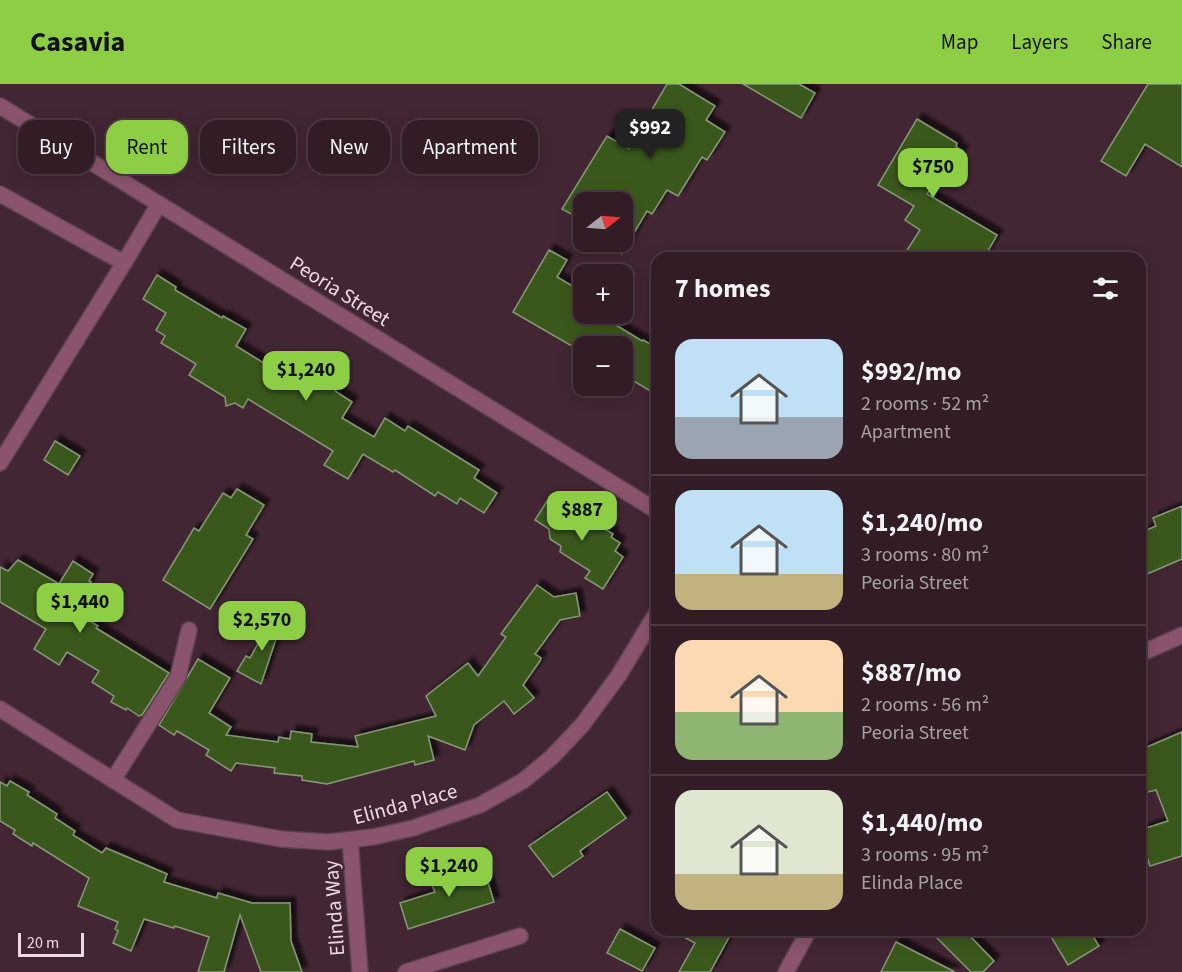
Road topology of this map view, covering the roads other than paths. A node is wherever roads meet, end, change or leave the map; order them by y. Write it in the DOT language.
graph roads {
  1 [pos="0,106"];
  2 [pos="0,194"];
  3 [pos="159,204"];
  4 [pos="124,263"];
  5 [pos="0,463"];
  6 [pos="651,507"];
  7 [pos="651,622"];
  8 [pos="189,630"];
  9 [pos="1182,635"];
  10 [pos="1146,651"];
  11 [pos="0,709"];
  12 [pos="113,780"];
  13 [pos="350,840"];
  14 [pos="520,936"];
  15 [pos="806,936"];
  16 [pos="360,972"];
  17 [pos="406,972"];
  18 [pos="786,972"];
  1 -- 3 [label="street, Peoria Street"];
  2 -- 4 [label="street"];
  3 -- 4 [label="street"];
  3 -- 6 [label="street, Peoria Street"];
  4 -- 5 [label="street"];
  7 -- 13 [label="street, Elinda Place"];
  8 -- 12 [label="street"];
  9 -- 10 [label="street"];
  11 -- 12 [label="street, Elinda Place"];
  12 -- 13 [label="street, Elinda Place"];
  13 -- 16 [label="street, Elinda Way"];
  14 -- 17 [label="street"];
  15 -- 18 [label="street"];
}
